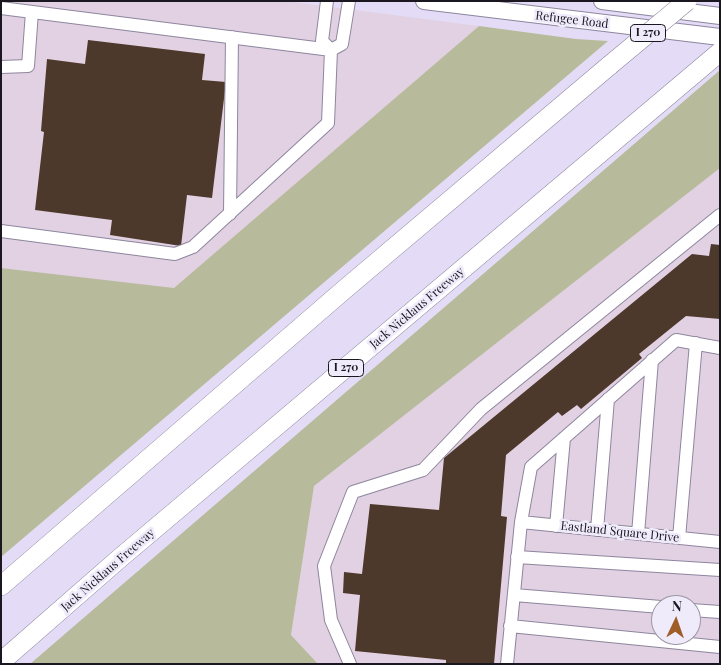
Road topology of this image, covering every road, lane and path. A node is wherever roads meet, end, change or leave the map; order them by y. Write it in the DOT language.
graph roads {
  1 [pos="327,1"];
  2 [pos="349,1"];
  3 [pos="424,1"];
  4 [pos="602,1"];
  5 [pos="687,1"];
  6 [pos="1,8"];
  7 [pos="32,12"];
  8 [pos="720,16"];
  9 [pos="232,37"];
  10 [pos="720,38"];
  11 [pos="332,50"];
  12 [pos="720,52"];
  13 [pos="1,67"];
  14 [pos="230,214"];
  15 [pos="720,215"];
  16 [pos="1,231"];
  17 [pos="696,344"];
  18 [pos="720,348"];
  19 [pos="652,360"];
  20 [pos="608,399"];
  21 [pos="564,438"];
  22 [pos="521,522"];
  23 [pos="556,526"];
  24 [pos="597,530"];
  25 [pos="638,534"];
  26 [pos="679,538"];
  27 [pos="720,540"];
  28 [pos="517,557"];
  29 [pos="720,570"];
  30 [pos="1,586"];
  31 [pos="514,595"];
  32 [pos="651,606"];
  33 [pos="701,611"];
  34 [pos="720,612"];
  35 [pos="510,626"];
  36 [pos="720,647"];
  37 [pos="1,662"];
  38 [pos="350,664"];
  39 [pos="507,664"];
  1 -- 11 [label="street"];
  2 -- 11 [label="street"];
  3 -- 10 [label="main road, Refugee Road"];
  4 -- 8 [label="main road, Refugee Road"];
  5 -- 30 [label="highway, I 270, bridge"];
  6 -- 7 [label="street"];
  7 -- 9 [label="street"];
  7 -- 13 [label="street"];
  9 -- 11 [label="street"];
  9 -- 14 [label="street"];
  11 -- 14 [label="street"];
  12 -- 37 [label="highway, Jack Nicklaus Freeway / I 270"];
  14 -- 16 [label="street"];
  15 -- 38 [label="street"];
  17 -- 18 [label="street"];
  17 -- 19 [label="street"];
  17 -- 26 [label="street"];
  19 -- 20 [label="street"];
  19 -- 25 [label="street"];
  20 -- 21 [label="street"];
  20 -- 24 [label="street"];
  21 -- 22 [label="street"];
  21 -- 23 [label="street"];
  22 -- 23 [label="street, Eastland Square Drive"];
  22 -- 28 [label="street"];
  23 -- 24 [label="street, Eastland Square Drive"];
  24 -- 25 [label="street, Eastland Square Drive"];
  25 -- 26 [label="street, Eastland Square Drive"];
  26 -- 27 [label="street, Eastland Square Drive"];
  28 -- 29 [label="street"];
  28 -- 31 [label="street"];
  31 -- 32 [label="street"];
  31 -- 35 [label="street"];
  33 -- 34 [label="street"];
  35 -- 36 [label="street"];
  35 -- 39 [label="street"];
}
